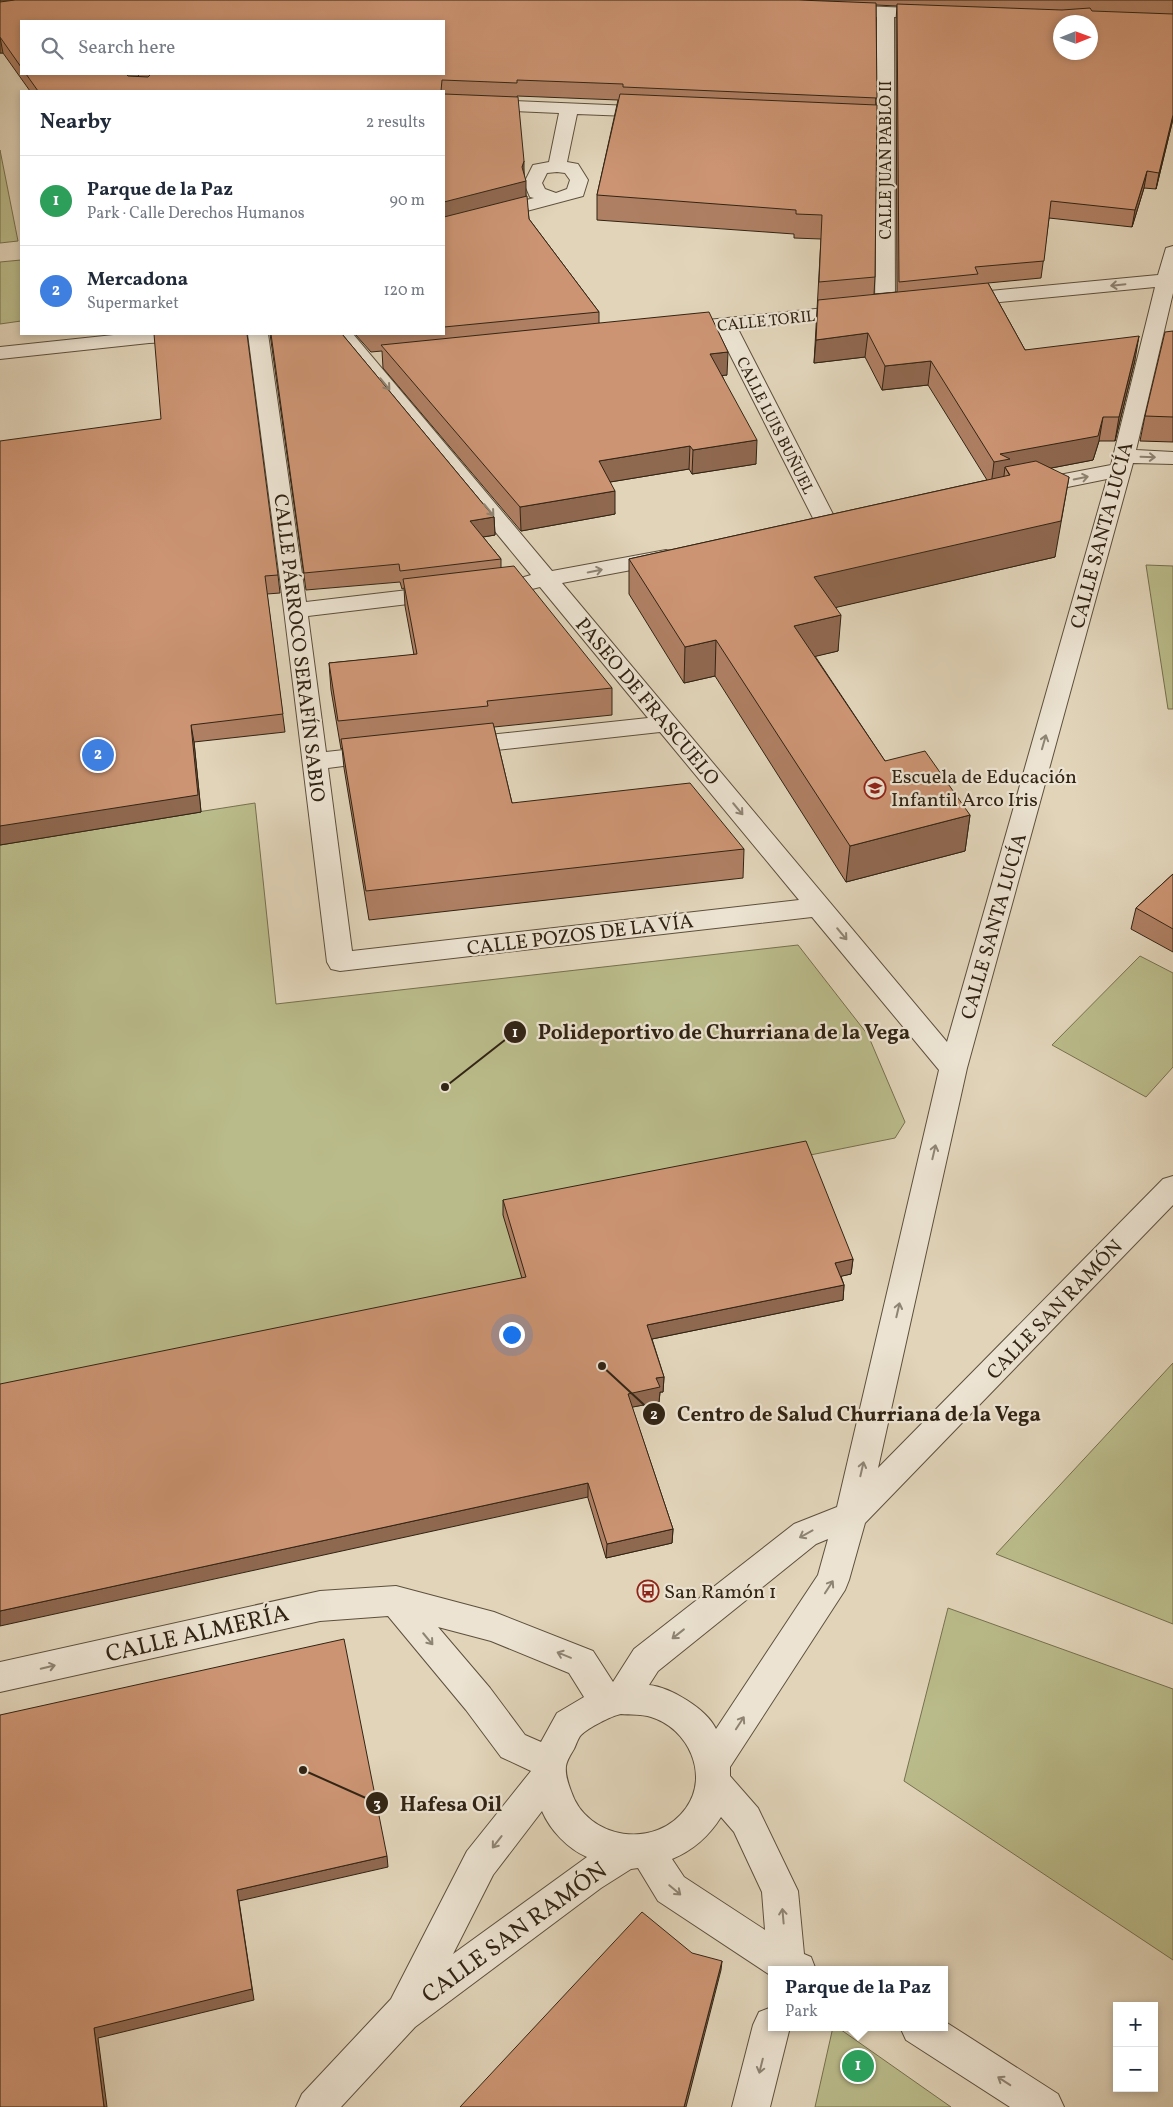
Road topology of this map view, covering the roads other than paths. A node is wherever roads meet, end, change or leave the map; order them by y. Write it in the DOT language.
graph roads {
  1 [pos="827,10"];
  2 [pos="886,12"];
  3 [pos="945,14"];
  4 [pos="445,103"];
  5 [pos="569,108"];
  6 [pos="668,112"];
  7 [pos="826,119"];
  8 [pos="885,122"];
  9 [pos="557,166"];
  10 [pos="552,198"];
  11 [pos="445,227"];
  12 [pos="1170,266"];
  13 [pos="943,302"];
  14 [pos="895,306"];
  15 [pos="725,324"];
  16 [pos="657,331"];
  17 [pos="190,335"];
  18 [pos="258,335"];
  19 [pos="343,335"];
  20 [pos="0,353"];
  21 [pos="1173,458"];
  22 [pos="1122,463"];
  23 [pos="1013,490"];
  24 [pos="828,526"];
  25 [pos="683,554"];
  26 [pos="547,580"];
  27 [pos="508,584"];
  28 [pos="460,590"];
  29 [pos="296,610"];
  30 [pos="667,724"];
  31 [pos="442,748"];
  32 [pos="403,752"];
  33 [pos="315,761"];
  34 [pos="819,907"];
  35 [pos="340,962"];
  36 [pos="953,1068"];
  37 [pos="1173,1188"];
  38 [pos="851,1516"];
  39 [pos="396,1601"];
  40 [pos="0,1677"];
  41 [pos="613,1701"];
  42 [pos="549,1769"];
  43 [pos="713,1773"];
  44 [pos="637,1851"];
  45 [pos="787,1966"];
  46 [pos="790,1966"];
  47 [pos="402,2014"];
  48 [pos="771,2031"];
  49 [pos="926,2031"];
  50 [pos="315,2107"];
  51 [pos="751,2107"];
  52 [pos="1045,2107"];
  1 -- 2 [label="street"];
  2 -- 3 [label="street"];
  2 -- 8 [label="street, CALLE JUAN PABLO II"];
  4 -- 5 [label="street"];
  5 -- 6 [label="street"];
  5 -- 9 [label="street"];
  7 -- 8 [label="street"];
  8 -- 14 [label="street, CALLE JUAN PABLO II"];
  9 -- 10 [label="street"];
  9 -- 10 [label="street"];
  10 -- 11 [label="street"];
  12 -- 13 [label="street, one-way"];
  12 -- 22 [label="street, CALLE SANTA LUCÍA"];
  14 -- 15 [label="street, CALLE TORIL"];
  15 -- 16 [label="street, CALLE TORIL"];
  15 -- 24 [label="street, CALLE LUIS BUÑUEL"];
  17 -- 20 [label="street"];
  18 -- 29 [label="street, CALLE PÁRROCO SERAFÍN SABIO"];
  19 -- 26 [label="street, PASEO DE FRASCUELO, one-way"];
  22 -- 21 [label="street, one-way"];
  23 -- 22 [label="street, one-way"];
  36 -- 22 [label="street, CALLE SANTA LUCÍA, one-way"];
  26 -- 25 [label="street, one-way"];
  26 -- 27 [label="street"];
  26 -- 30 [label="street, PASEO DE FRASCUELO"];
  28 -- 29 [label="street"];
  29 -- 33 [label="street, CALLE PÁRROCO SERAFÍN SABIO"];
  30 -- 31 [label="street"];
  30 -- 34 [label="street, PASEO DE FRASCUELO, one-way"];
  32 -- 33 [label="street"];
  33 -- 35 [label="street, CALLE PÁRROCO SERAFÍN SABIO"];
  34 -- 35 [label="street, CALLE POZOS DE LA VÍA"];
  34 -- 36 [label="street, PASEO DE FRASCUELO, one-way"];
  38 -- 36 [label="street, CALLE SANTA LUCÍA, one-way"];
  37 -- 38 [label="street, CALLE SAN RAMÓN"];
  38 -- 41 [label="street, CALLE SAN RAMÓN, one-way"];
  43 -- 38 [label="street, CALLE SAN RAMÓN, one-way"];
  40 -- 39 [label="street, CALLE ALMERÍA, one-way"];
  41 -- 39 [label="street, CALLE ALMERÍA, one-way"];
  39 -- 42 [label="street, one-way"];
  41 -- 42 [label="street"];
  41 -- 43 [label="street"];
  42 -- 44 [label="street"];
  42 -- 47 [label="street, CALLE SAN RAMÓN, one-way"];
  43 -- 44 [label="street"];
  46 -- 43 [label="street, one-way"];
  44 -- 45 [label="street, one-way"];
  44 -- 47 [label="street, CALLE SAN RAMÓN"];
  47 -- 50 [label="street, CALLE SAN RAMÓN"];
  48 -- 51 [label="street, one-way"];
  52 -- 49 [label="street, one-way"];
}
